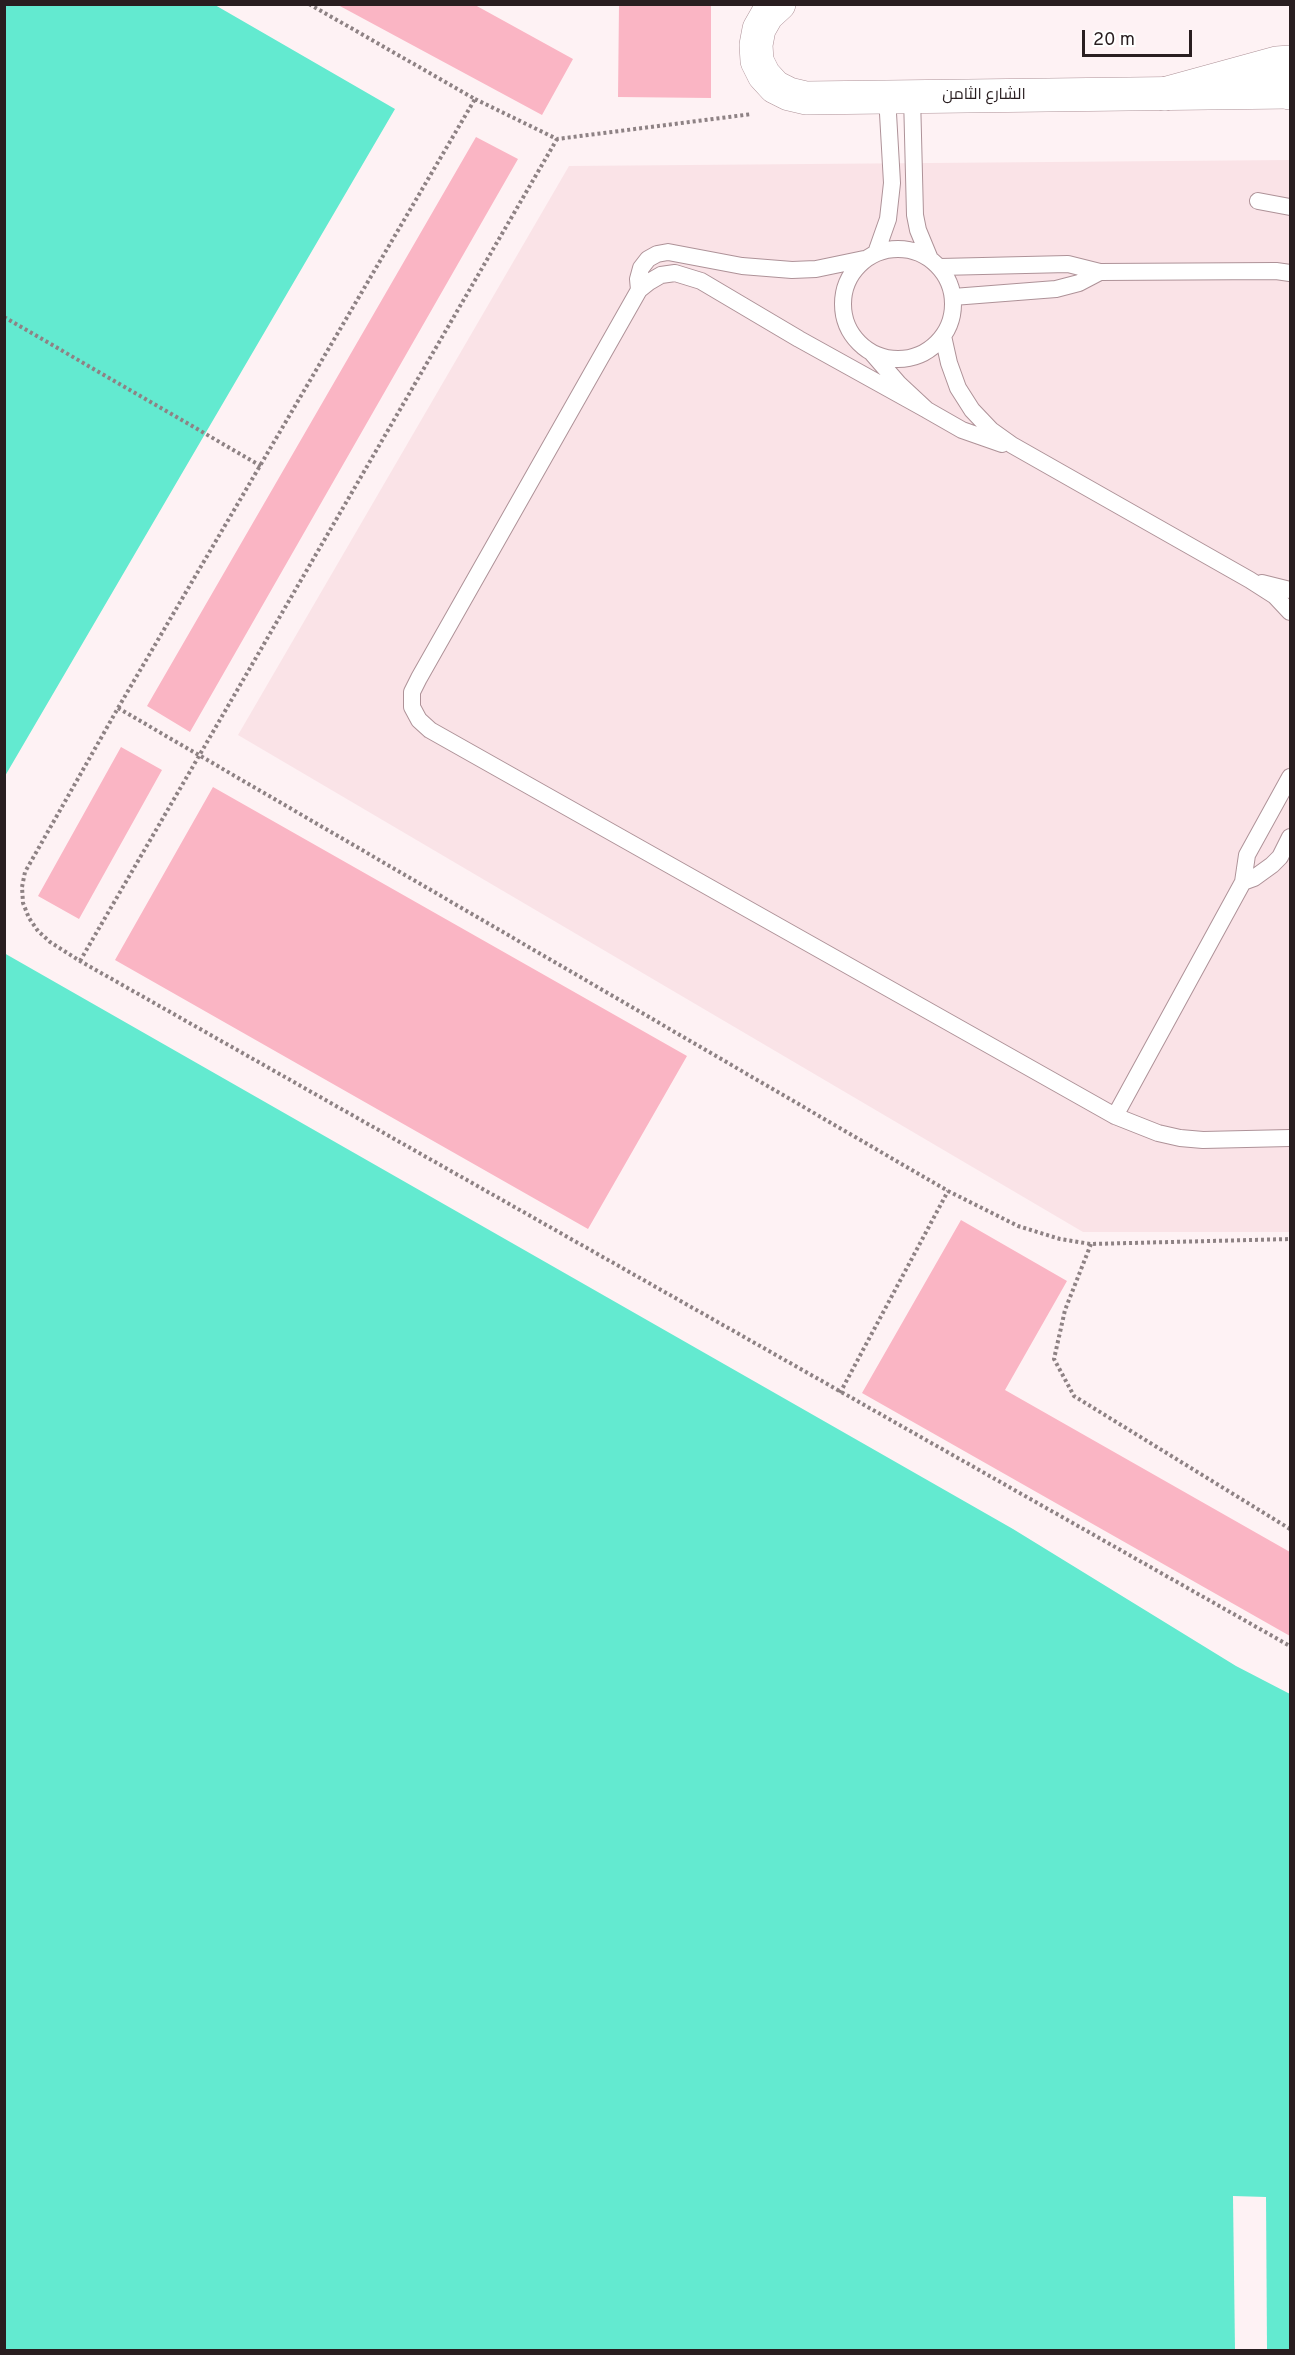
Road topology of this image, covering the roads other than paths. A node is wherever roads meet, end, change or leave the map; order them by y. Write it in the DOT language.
graph roads {
  1 [pos="779,4"];
  2 [pos="1290,85"];
  3 [pos="900,96"];
  4 [pos="1258,201"];
  5 [pos="1290,207"];
  6 [pos="870,256"];
  7 [pos="935,263"];
  8 [pos="1100,272"];
  9 [pos="1290,273"];
  10 [pos="639,290"];
  11 [pos="953,297"];
  12 [pos="943,336"];
  13 [pos="872,353"];
  14 [pos="927,410"];
  15 [pos="1012,446"];
  16 [pos="1250,580"];
  17 [pos="1290,590"];
  18 [pos="1290,612"];
  19 [pos="1290,777"];
  20 [pos="1290,837"];
  21 [pos="1285,855"];
  22 [pos="1243,882"];
  23 [pos="1115,1116"];
  24 [pos="1290,1138"];
  1 -- 3 [label="street, الشارع الثامن"];
  2 -- 3 [label="street, الشارع الثامن"];
  3 -- 6 [label="lane"];
  3 -- 7 [label="lane"];
  4 -- 5 [label="lane"];
  6 -- 7 [label="lane"];
  6 -- 10 [label="lane"];
  6 -- 13 [label="lane"];
  7 -- 8 [label="lane"];
  7 -- 11 [label="lane"];
  8 -- 9 [label="lane"];
  8 -- 11 [label="lane"];
  10 -- 14 [label="lane"];
  10 -- 23 [label="lane"];
  11 -- 12 [label="lane"];
  12 -- 13 [label="lane"];
  12 -- 15 [label="lane"];
  13 -- 14 [label="lane"];
  14 -- 15 [label="lane"];
  15 -- 16 [label="lane"];
  16 -- 17 [label="lane"];
  16 -- 18 [label="lane"];
  19 -- 22 [label="lane"];
  20 -- 21 [label="lane"];
  21 -- 22 [label="lane"];
  22 -- 23 [label="lane"];
  23 -- 24 [label="lane"];
}
